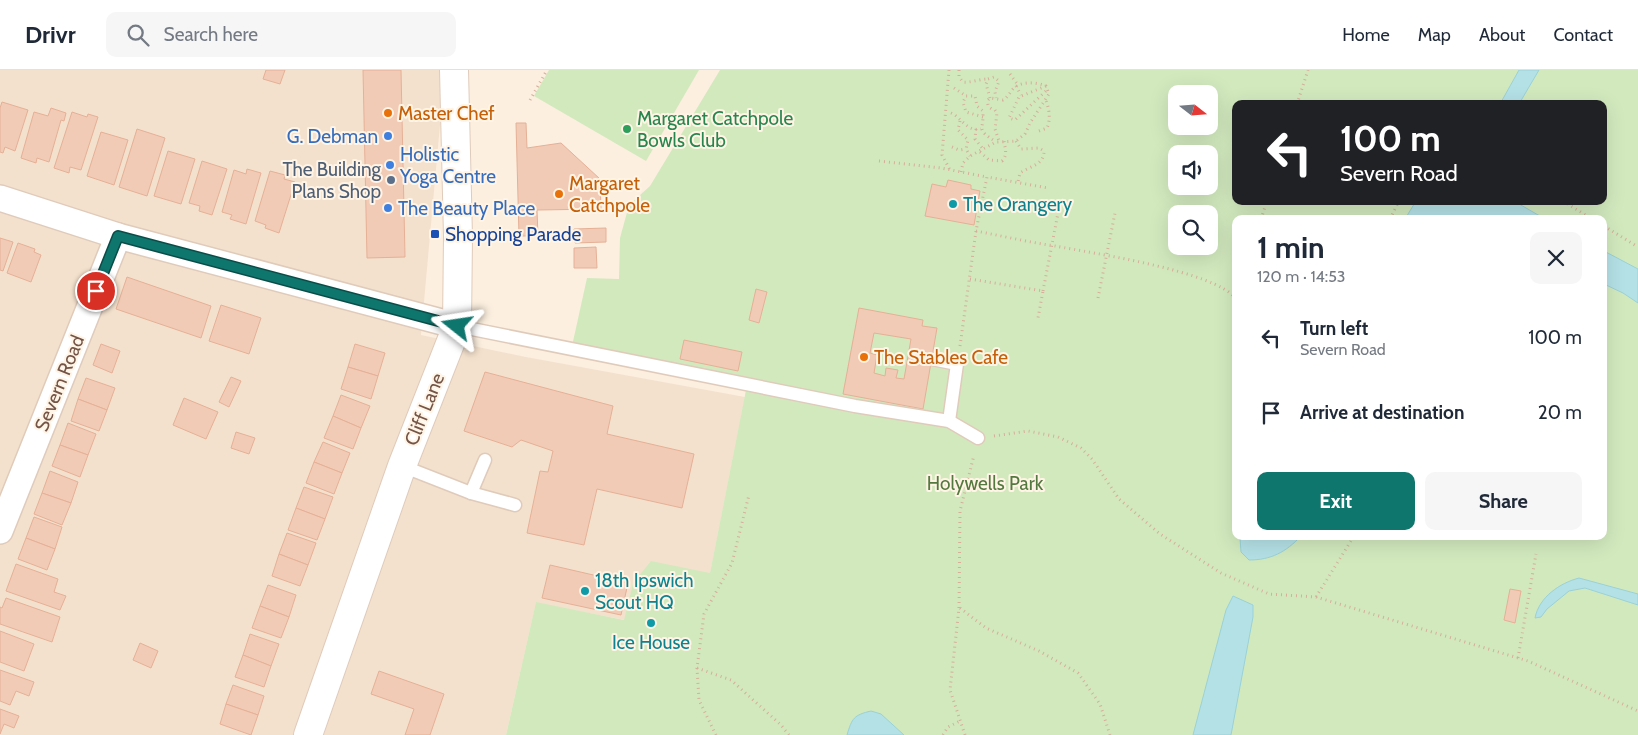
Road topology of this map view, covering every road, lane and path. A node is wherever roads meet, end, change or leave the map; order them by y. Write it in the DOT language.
graph roads {
  1 [pos="454,70"];
  2 [pos="547,70"];
  3 [pos="949,70"];
  4 [pos="959,70"];
  5 [pos="1308,70"];
  6 [pos="1010,74"];
  7 [pos="988,79"];
  8 [pos="1017,86"];
  9 [pos="1047,87"];
  10 [pos="954,88"];
  11 [pos="1021,95"];
  12 [pos="966,96"];
  13 [pos="990,98"];
  14 [pos="996,98"];
  15 [pos="1046,99"];
  16 [pos="530,100"];
  17 [pos="1298,100"];
  18 [pos="989,106"];
  19 [pos="981,109"];
  20 [pos="951,113"];
  21 [pos="983,117"];
  22 [pos="960,121"];
  23 [pos="979,129"];
  24 [pos="1039,131"];
  25 [pos="975,139"];
  26 [pos="968,140"];
  27 [pos="1000,141"];
  28 [pos="1016,141"];
  29 [pos="952,147"];
  30 [pos="966,149"];
  31 [pos="982,150"];
  32 [pos="970,156"];
  33 [pos="880,161"];
  34 [pos="950,170"];
  35 [pos="961,172"];
  36 [pos="987,177"];
  37 [pos="1018,182"];
  38 [pos="1048,188"];
  39 [pos="0,198"];
  40 [pos="1569,205"];
  41 [pos="1058,213"];
  42 [pos="1115,213"];
  43 [pos="1586,215"];
  44 [pos="1607,228"];
  45 [pos="976,231"];
  46 [pos="118,236"];
  47 [pos="1052,246"];
  48 [pos="1638,247"];
  49 [pos="1106,256"];
  50 [pos="970,279"];
  51 [pos="1043,291"];
  52 [pos="1232,295"];
  53 [pos="1098,298"];
  54 [pos="1038,318"];
  55 [pos="457,326"];
  56 [pos="932,359"];
  57 [pos="957,364"];
  58 [pos="948,421"];
  59 [pos="978,438"];
  60 [pos="485,460"];
  61 [pos="402,466"];
  62 [pos="471,493"];
  63 [pos="749,495"];
  64 [pos="514,505"];
  65 [pos="0,530"];
  66 [pos="1351,540"];
  67 [pos="1536,554"];
  68 [pos="1316,596"];
  69 [pos="960,608"];
  70 [pos="1518,658"];
  71 [pos="697,668"];
  72 [pos="1638,711"];
  73 [pos="960,721"];
  74 [pos="308,735"];
  75 [pos="716,735"];
  76 [pos="789,735"];
  77 [pos="943,735"];
  78 [pos="965,735"];
  79 [pos="1110,735"];
  1 -- 55 [label="street, Cliff Lane"];
  2 -- 16 [label="path"];
  3 -- 34 [label="path"];
  4 -- 7 [label="path"];
  5 -- 17 [label="path"];
  6 -- 8 [label="path"];
  7 -- 13 [label="path"];
  7 -- 14 [label="path"];
  8 -- 9 [label="path"];
  8 -- 11 [label="path"];
  8 -- 14 [label="path"];
  9 -- 11 [label="path"];
  9 -- 11 [label="path"];
  9 -- 15 [label="path"];
  10 -- 12 [label="path"];
  12 -- 19 [label="path"];
  12 -- 21 [label="path"];
  13 -- 14 [label="path"];
  13 -- 18 [label="path"];
  15 -- 24 [label="path"];
  15 -- 28 [label="path"];
  18 -- 19 [label="path"];
  18 -- 27 [label="path"];
  19 -- 21 [label="path"];
  20 -- 22 [label="path"];
  21 -- 23 [label="path"];
  22 -- 23 [label="path"];
  22 -- 26 [label="path"];
  23 -- 25 [label="path"];
  23 -- 27 [label="path"];
  25 -- 26 [label="path"];
  25 -- 31 [label="path"];
  26 -- 30 [label="path"];
  27 -- 28 [label="path"];
  27 -- 31 [label="path"];
  27 -- 31 [label="path"];
  28 -- 37 [label="path"];
  29 -- 30 [label="path"];
  30 -- 32 [label="path"];
  31 -- 32 [label="path"];
  32 -- 35 [label="path"];
  33 -- 34 [label="path"];
  34 -- 35 [label="path"];
  35 -- 36 [label="path"];
  36 -- 37 [label="path"];
  36 -- 45 [label="path"];
  37 -- 38 [label="path"];
  39 -- 46 [label="street"];
  40 -- 43 [label="path"];
  41 -- 47 [label="path"];
  42 -- 49 [label="path"];
  44 -- 48 [label="path"];
  45 -- 47 [label="path"];
  45 -- 50 [label="path"];
  46 -- 55 [label="street"];
  46 -- 65 [label="street, Severn Road"];
  47 -- 49 [label="path"];
  47 -- 51 [label="path"];
  49 -- 52 [label="path"];
  49 -- 53 [label="path"];
  50 -- 51 [label="path"];
  50 -- 57 [label="path"];
  51 -- 54 [label="path"];
  55 -- 58 [label="lane"];
  55 -- 61 [label="street, Cliff Lane"];
  56 -- 57 [label="lane"];
  57 -- 58 [label="lane"];
  58 -- 59 [label="lane"];
  59 -- 68 [label="path"];
  59 -- 69 [label="path"];
  60 -- 62 [label="lane"];
  61 -- 62 [label="lane"];
  61 -- 74 [label="street, Cliff Lane"];
  62 -- 64 [label="lane"];
  63 -- 71 [label="path"];
  66 -- 68 [label="path"];
  67 -- 70 [label="path"];
  68 -- 70 [label="path"];
  69 -- 73 [label="path"];
  69 -- 79 [label="path"];
  70 -- 72 [label="path"];
  71 -- 75 [label="path"];
  71 -- 76 [label="path"];
  73 -- 77 [label="path"];
  73 -- 78 [label="path"];
}
